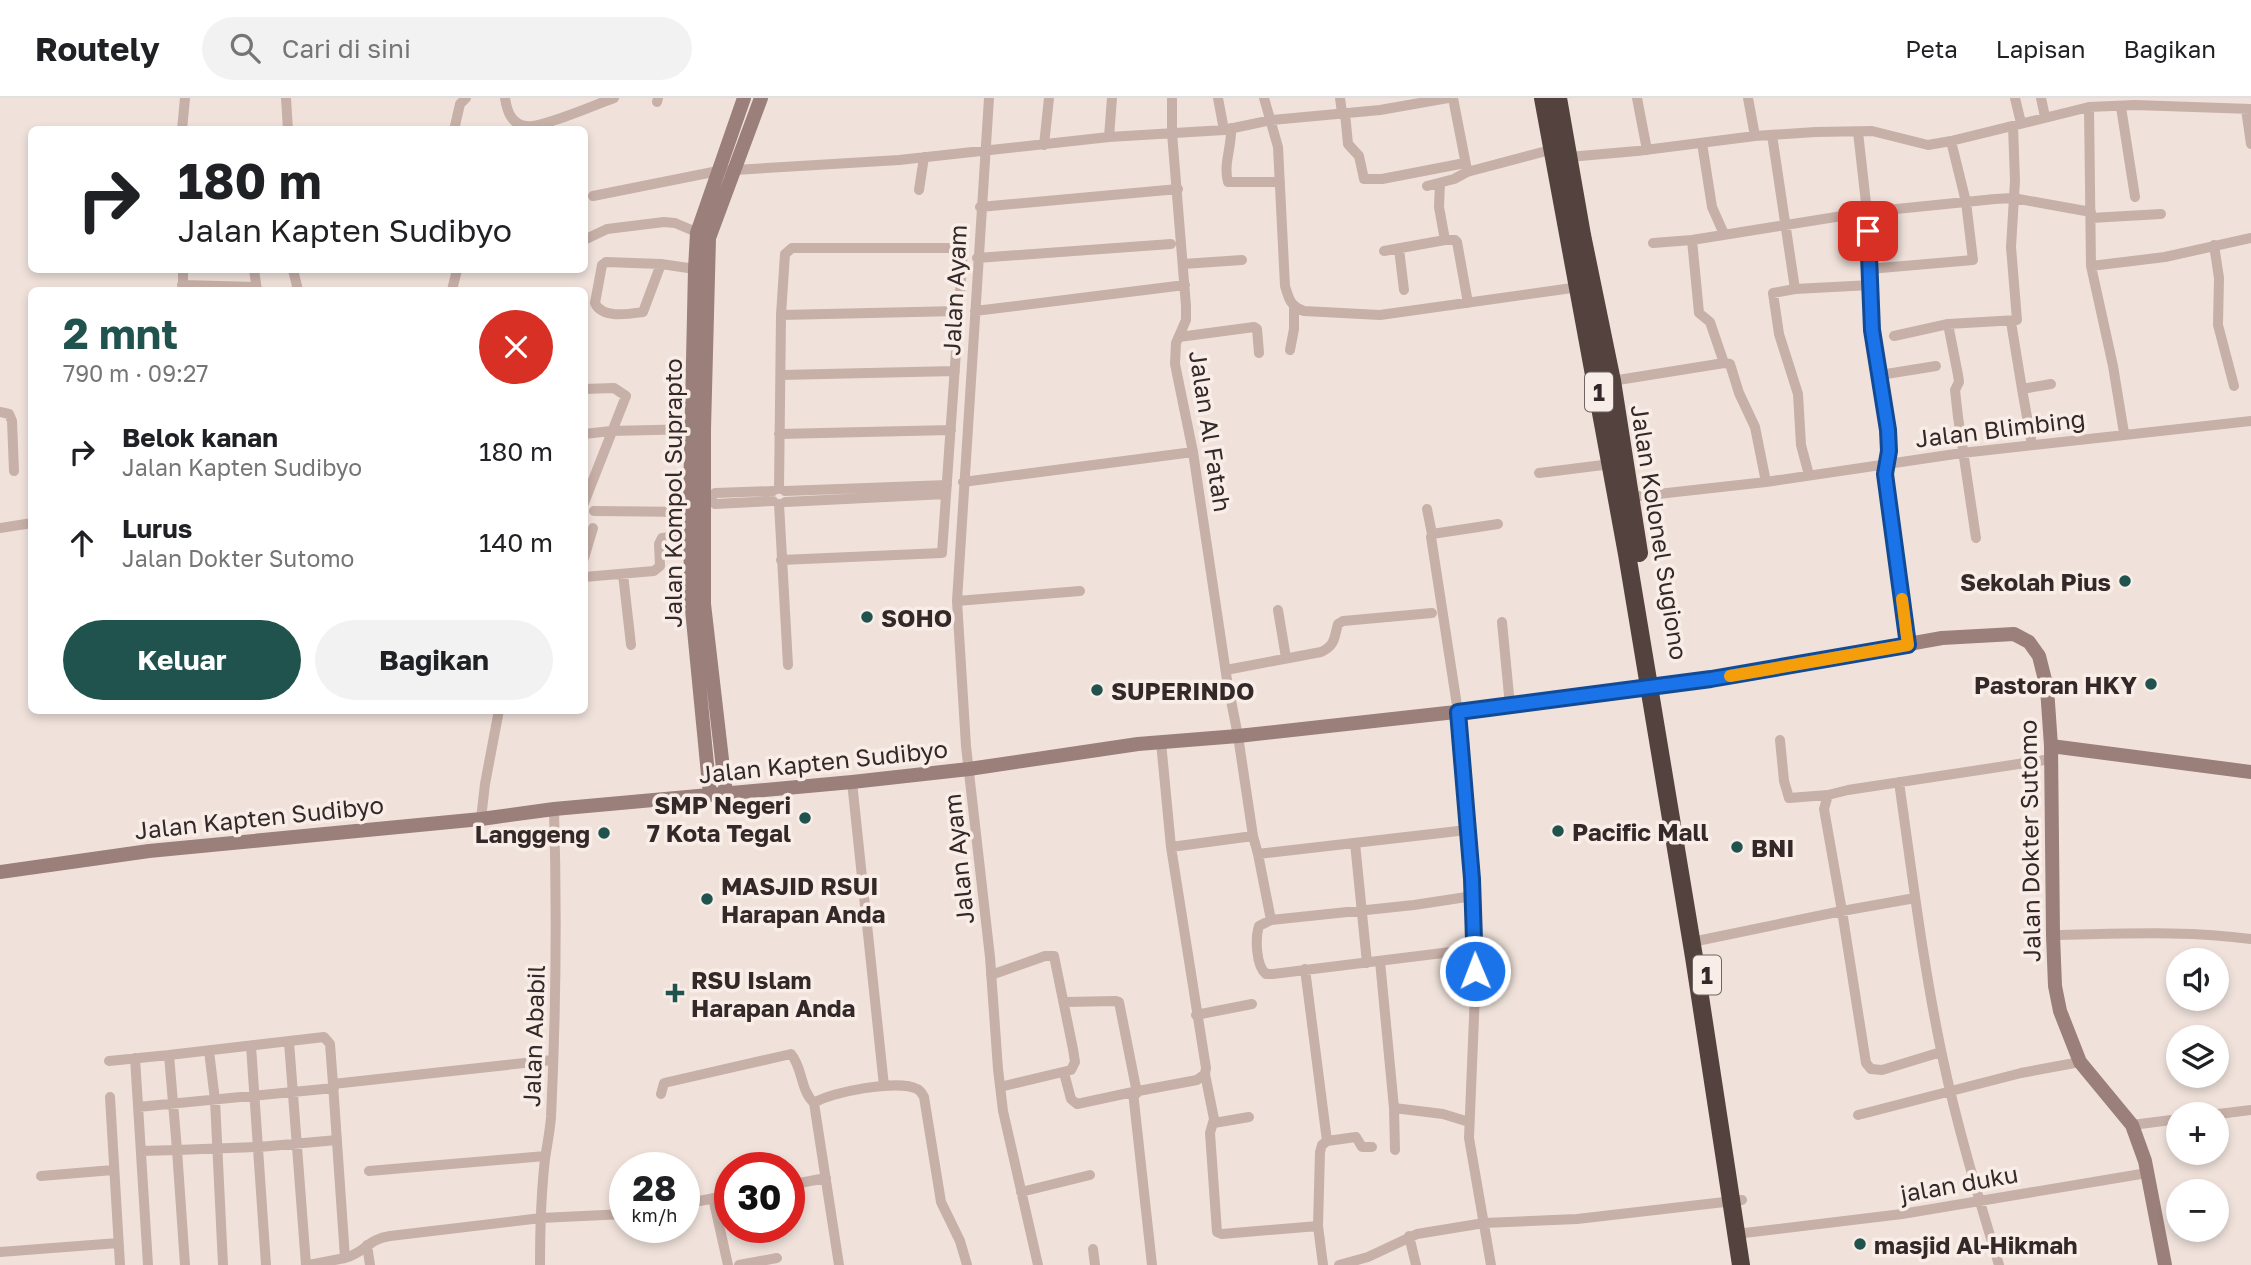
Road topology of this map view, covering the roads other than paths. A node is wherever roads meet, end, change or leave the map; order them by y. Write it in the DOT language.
graph roads {
  1 [pos="185,98"];
  2 [pos="286,98"];
  3 [pos="466,98"];
  4 [pos="505,98"];
  5 [pos="614,98"];
  6 [pos="744,98"];
  7 [pos="761,98"];
  8 [pos="989,98"];
  9 [pos="1049,98"];
  10 [pos="1112,98"];
  11 [pos="1172,98"];
  12 [pos="1218,98"];
  13 [pos="1264,98"];
  14 [pos="1340,98"];
  15 [pos="1450,98"];
  16 [pos="1543,98"];
  17 [pos="1558,98"];
  18 [pos="1637,98"];
  19 [pos="1748,98"];
  20 [pos="2015,98"];
  21 [pos="2040,98"];
  22 [pos="2134,102"];
  23 [pos="2081,104"];
  24 [pos="2121,107"];
  25 [pos="2249,109"];
  26 [pos="1344,113"];
  27 [pos="2045,117"];
  28 [pos="1272,120"];
  29 [pos="2017,124"];
  30 [pos="182,126"];
  31 [pos="288,126"];
  32 [pos="455,126"];
  33 [pos="528,126"];
  34 [pos="534,126"];
  35 [pos="1228,129"];
  36 [pos="1858,132"];
  37 [pos="1172,133"];
  38 [pos="1772,135"];
  39 [pos="1755,136"];
  40 [pos="1109,137"];
  41 [pos="1951,141"];
  42 [pos="1702,143"];
  43 [pos="2251,144"];
  44 [pos="1044,145"];
  45 [pos="1647,150"];
  46 [pos="984,152"];
  47 [pos="1562,153"];
  48 [pos="924,158"];
  49 [pos="1466,168"];
  50 [pos="718,171"];
  51 [pos="735,171"];
  52 [pos="1280,182"];
  53 [pos="1440,183"];
  54 [pos="1427,186"];
  55 [pos="1178,189"];
  56 [pos="919,190"];
  57 [pos="593,196"];
  58 [pos="2135,197"];
  59 [pos="2013,198"];
  60 [pos="1966,202"];
  61 [pos="980,206"];
  62 [pos="1867,212"];
  63 [pos="2161,214"];
  64 [pos="2091,215"];
  65 [pos="1785,225"];
  66 [pos="1724,234"];
  67 [pos="703,235"];
  68 [pos="964,236"];
  69 [pos="588,238"];
  70 [pos="2251,238"];
  71 [pos="1445,240"];
  72 [pos="1692,240"];
  73 [pos="1653,243"];
  74 [pos="1171,244"];
  75 [pos="2214,245"];
  76 [pos="964,248"];
  77 [pos="1399,249"];
  78 [pos="1384,251"];
  79 [pos="977,258"];
  80 [pos="1242,260"];
  81 [pos="661,264"];
  82 [pos="1183,264"];
  83 [pos="2091,266"];
  84 [pos="695,269"];
  85 [pos="1869,269"];
  86 [pos="1871,285"];
  87 [pos="1182,286"];
  88 [pos="1579,288"];
  89 [pos="1795,289"];
  90 [pos="1404,290"];
  91 [pos="1468,303"];
  92 [pos="1294,307"];
  93 [pos="979,311"];
  94 [pos="959,312"];
  95 [pos="781,315"];
  96 [pos="2011,322"];
  97 [pos="1948,324"];
  98 [pos="1894,336"];
  99 [pos="1179,337"];
  100 [pos="1290,349"];
  101 [pos="1259,352"];
  102 [pos="1724,363"];
  103 [pos="1936,366"];
  104 [pos="955,371"];
  105 [pos="781,375"];
  106 [pos="1880,375"];
  107 [pos="1612,382"];
  108 [pos="2051,384"];
  109 [pos="2234,386"];
  110 [pos="588,389"];
  111 [pos="2022,389"];
  112 [pos="0,412"];
  113 [pos="2251,421"];
  114 [pos="698,429"];
  115 [pos="951,430"];
  116 [pos="611,431"];
  117 [pos="2124,433"];
  118 [pos="588,434"];
  119 [pos="779,434"];
  120 [pos="2032,446"];
  121 [pos="1193,452"];
  122 [pos="1962,453"];
  123 [pos="1611,464"];
  124 [pos="1886,465"];
  125 [pos="13,471"];
  126 [pos="1539,473"];
  127 [pos="1809,475"];
  128 [pos="963,482"];
  129 [pos="1766,482"];
  130 [pos="947,490"];
  131 [pos="588,491"];
  132 [pos="779,496"];
  133 [pos="1631,497"];
  134 [pos="699,502"];
  135 [pos="1427,509"];
  136 [pos="594,511"];
  137 [pos="28,524"];
  138 [pos="1498,524"];
  139 [pos="0,528"];
  140 [pos="593,528"];
  141 [pos="1432,534"];
  142 [pos="691,536"];
  143 [pos="1976,538"];
  144 [pos="588,545"];
  145 [pos="780,560"];
  146 [pos="623,574"];
  147 [pos="588,578"];
  148 [pos="1080,591"];
  149 [pos="957,601"];
  150 [pos="1278,610"];
  151 [pos="1432,613"];
  152 [pos="1502,622"];
  153 [pos="631,645"];
  154 [pos="1908,645"];
  155 [pos="1286,658"];
  156 [pos="788,665"];
  157 [pos="1227,670"];
  158 [pos="706,678"];
  159 [pos="1655,687"];
  160 [pos="1510,706"];
  161 [pos="1458,712"];
  162 [pos="498,714"];
  163 [pos="1238,736"];
  164 [pos="1780,740"];
  165 [pos="1161,742"];
  166 [pos="2051,752"];
  167 [pos="969,769"];
  168 [pos="2251,772"];
  169 [pos="852,782"];
  170 [pos="1899,782"];
  171 [pos="726,794"];
  172 [pos="710,795"];
  173 [pos="1828,795"];
  174 [pos="554,809"];
  175 [pos="481,819"];
  176 [pos="1467,830"];
  177 [pos="1253,836"];
  178 [pos="1354,843"];
  179 [pos="1171,847"];
  180 [pos="1258,855"];
  181 [pos="0,872"];
  182 [pos="1473,896"];
  183 [pos="1915,898"];
  184 [pos="1362,911"];
  185 [pos="1843,911"];
  186 [pos="1271,920"];
  187 [pos="2053,935"];
  188 [pos="2251,939"];
  189 [pos="1697,941"];
  190 [pos="1475,949"];
  191 [pos="1380,961"];
  192 [pos="1367,963"];
  193 [pos="1304,969"];
  194 [pos="991,975"];
  195 [pos="1065,1002"];
  196 [pos="1252,1004"];
  197 [pos="1196,1015"];
  198 [pos="289,1042"];
  199 [pos="251,1046"];
  200 [pos="209,1051"];
  201 [pos="1941,1052"];
  202 [pos="169,1055"];
  203 [pos="135,1058"];
  204 [pos="552,1060"];
  205 [pos="109,1061"];
  206 [pos="2080,1062"];
  207 [pos="1064,1073"];
  208 [pos="1205,1074"];
  209 [pos="334,1086"];
  210 [pos="884,1086"];
  211 [pos="1000,1087"];
  212 [pos="292,1091"];
  213 [pos="1950,1091"];
  214 [pos="1135,1093"];
  215 [pos="661,1094"];
  216 [pos="255,1096"];
  217 [pos="110,1097"];
  218 [pos="215,1100"];
  219 [pos="814,1103"];
  220 [pos="174,1104"];
  221 [pos="138,1107"];
  222 [pos="1394,1108"];
  223 [pos="2251,1110"];
  224 [pos="2229,1113"];
  225 [pos="1858,1115"];
  226 [pos="1249,1117"];
  227 [pos="2166,1121"];
  228 [pos="1469,1122"];
  229 [pos="1214,1123"];
  230 [pos="2132,1125"];
  231 [pos="337,1140"];
  232 [pos="1327,1141"];
  233 [pos="296,1144"];
  234 [pos="259,1147"];
  235 [pos="1372,1147"];
  236 [pos="217,1148"];
  237 [pos="177,1150"];
  238 [pos="1395,1150"];
  239 [pos="141,1151"];
  240 [pos="545,1156"];
  241 [pos="113,1170"];
  242 [pos="369,1171"];
  243 [pos="2147,1173"];
  244 [pos="1090,1175"];
  245 [pos="41,1176"];
  246 [pos="826,1178"];
  247 [pos="805,1182"];
  248 [pos="1021,1192"];
  249 [pos="713,1198"];
  250 [pos="1979,1200"];
  251 [pos="700,1201"];
  252 [pos="1736,1201"];
  253 [pos="609,1215"];
  254 [pos="541,1218"];
  255 [pos="1484,1223"];
  256 [pos="1318,1226"];
  257 [pos="1741,1233"];
  258 [pos="1409,1236"];
  259 [pos="118,1242"];
  260 [pos="367,1245"];
  261 [pos="1093,1249"];
  262 [pos="0,1252"];
  263 [pos="345,1258"];
  264 [pos="777,1258"];
  265 [pos="120,1265"];
  266 [pos="148,1265"];
  267 [pos="185,1265"];
  268 [pos="223,1265"];
  269 [pos="267,1265"];
  270 [pos="307,1265"];
  271 [pos="370,1265"];
  272 [pos="540,1265"];
  273 [pos="729,1265"];
  274 [pos="739,1265"];
  275 [pos="839,1265"];
  276 [pos="967,1265"];
  277 [pos="1038,1265"];
  278 [pos="1095,1265"];
  279 [pos="1152,1265"];
  280 [pos="1323,1265"];
  281 [pos="1339,1265"];
  282 [pos="1416,1265"];
  283 [pos="1490,1265"];
  284 [pos="1741,1265"];
  285 [pos="1752,1265"];
  286 [pos="2000,1265"];
  287 [pos="2165,1265"];
  1 -- 30 [label="street"];
  2 -- 31 [label="street"];
  3 -- 32 [label="street"];
  4 -- 33 [label="street"];
  5 -- 34 [label="street"];
  6 -- 50 [label="main road"];
  7 -- 51 [label="main road"];
  8 -- 46 [label="street, Jalan Ayam"];
  9 -- 44 [label="street"];
  10 -- 40 [label="street"];
  11 -- 37 [label="street, Jalan Al Fatah"];
  12 -- 35 [label="street"];
  13 -- 28 [label="street"];
  14 -- 26 [label="street"];
  15 -- 26 [label="street"];
  15 -- 49 [label="street"];
  16 -- 47 [label="highway, Jalan Kolonel Sugiono / 1"];
  17 -- 47 [label="highway, Jalan Kolonel Sugiono / 1"];
  18 -- 45 [label="street"];
  19 -- 39 [label="street"];
  20 -- 29 [label="street"];
  21 -- 27 [label="street"];
  22 -- 24 [label="street"];
  22 -- 25 [label="street"];
  23 -- 24 [label="street"];
  23 -- 27 [label="street"];
  23 -- 64 [label="street"];
  24 -- 58 [label="street"];
  25 -- 43 [label="street"];
  26 -- 28 [label="street"];
  26 -- 49 [label="street"];
  27 -- 29 [label="street"];
  28 -- 35 [label="street"];
  28 -- 52 [label="street"];
  29 -- 41 [label="street"];
  29 -- 59 [label="street"];
  35 -- 37 [label="street"];
  35 -- 52 [label="street"];
  36 -- 38 [label="street"];
  36 -- 41 [label="street"];
  36 -- 62 [label="street"];
  37 -- 40 [label="street"];
  37 -- 55 [label="street, Jalan Al Fatah"];
  38 -- 39 [label="street"];
  38 -- 65 [label="street"];
  39 -- 42 [label="street"];
  40 -- 44 [label="street"];
  41 -- 60 [label="street"];
  42 -- 45 [label="street"];
  42 -- 66 [label="street"];
  44 -- 46 [label="street"];
  45 -- 47 [label="street"];
  46 -- 48 [label="street"];
  46 -- 61 [label="street, Jalan Ayam"];
  47 -- 49 [label="street"];
  47 -- 88 [label="highway, Jalan Kolonel Sugiono / 1"];
  47 -- 107 [label="highway, Jalan Kolonel Sugiono / 1"];
  48 -- 51 [label="street"];
  48 -- 56 [label="street"];
  49 -- 53 [label="street"];
  50 -- 51 [label="street"];
  50 -- 57 [label="street"];
  50 -- 67 [label="main road"];
  51 -- 67 [label="main road"];
  52 -- 92 [label="street"];
  53 -- 54 [label="street"];
  53 -- 71 [label="street"];
  55 -- 61 [label="street"];
  55 -- 82 [label="street, Jalan Al Fatah"];
  59 -- 60 [label="street"];
  59 -- 64 [label="street"];
  59 -- 96 [label="street"];
  60 -- 62 [label="street"];
  60 -- 85 [label="street"];
  61 -- 79 [label="street, Jalan Ayam"];
  62 -- 65 [label="street"];
  62 -- 85 [label="street"];
  63 -- 64 [label="street"];
  64 -- 83 [label="street"];
  65 -- 66 [label="street"];
  65 -- 89 [label="street"];
  66 -- 72 [label="street"];
  67 -- 69 [label="street"];
  67 -- 84 [label="main road, Jalan Kompol Suprapto"];
  67 -- 114 [label="main road, Jalan Kompol Suprapto"];
  68 -- 76 [label="street"];
  70 -- 75 [label="street"];
  71 -- 77 [label="street"];
  71 -- 91 [label="street"];
  72 -- 73 [label="street"];
  72 -- 102 [label="street"];
  74 -- 79 [label="street"];
  75 -- 83 [label="street"];
  75 -- 109 [label="street"];
  76 -- 94 [label="street"];
  76 -- 95 [label="street"];
  77 -- 78 [label="street"];
  77 -- 90 [label="street"];
  79 -- 93 [label="street, Jalan Ayam"];
  80 -- 82 [label="street"];
  81 -- 81 [label="street"];
  81 -- 84 [label="street"];
  82 -- 87 [label="street, Jalan Al Fatah"];
  83 -- 117 [label="street"];
  84 -- 114 [label="main road, Jalan Kompol Suprapto"];
  85 -- 86 [label="street"];
  86 -- 89 [label="street"];
  86 -- 106 [label="street"];
  87 -- 93 [label="street"];
  87 -- 99 [label="street, Jalan Al Fatah"];
  88 -- 91 [label="street"];
  88 -- 123 [label="highway, Jalan Kolonel Sugiono / 1"];
  89 -- 127 [label="street"];
  91 -- 92 [label="street"];
  92 -- 100 [label="street"];
  93 -- 128 [label="street, Jalan Ayam"];
  94 -- 95 [label="street"];
  94 -- 104 [label="street"];
  95 -- 105 [label="street"];
  96 -- 97 [label="street"];
  96 -- 111 [label="street"];
  97 -- 98 [label="street"];
  97 -- 122 [label="street"];
  99 -- 101 [label="street"];
  99 -- 121 [label="street, Jalan Al Fatah"];
  102 -- 107 [label="street"];
  102 -- 129 [label="street"];
  103 -- 106 [label="street"];
  104 -- 105 [label="street"];
  104 -- 115 [label="street"];
  105 -- 119 [label="street"];
  106 -- 124 [label="street"];
  107 -- 133 [label="highway, Jalan Kolonel Sugiono / 1"];
  108 -- 111 [label="street"];
  110 -- 116 [label="street"];
  111 -- 120 [label="street"];
  112 -- 125 [label="street"];
  113 -- 117 [label="street, Jalan Blimbing"];
  114 -- 116 [label="street"];
  114 -- 134 [label="main road, Jalan Kompol Suprapto"];
  115 -- 119 [label="street"];
  115 -- 130 [label="street"];
  116 -- 118 [label="street"];
  116 -- 131 [label="street"];
  117 -- 120 [label="street, Jalan Blimbing"];
  119 -- 132 [label="street"];
  120 -- 122 [label="street, Jalan Blimbing"];
  121 -- 128 [label="street"];
  121 -- 157 [label="street, Jalan Al Fatah"];
  122 -- 124 [label="street, Jalan Blimbing"];
  122 -- 143 [label="street"];
  123 -- 126 [label="street"];
  123 -- 159 [label="highway, Jalan Kolonel Sugiono / 1"];
  124 -- 127 [label="street, Jalan Blimbing"];
  124 -- 154 [label="street"];
  127 -- 129 [label="street, Jalan Blimbing"];
  128 -- 149 [label="street, Jalan Ayam"];
  129 -- 133 [label="street, Jalan Blimbing"];
  130 -- 132 [label="street"];
  130 -- 145 [label="street"];
  132 -- 134 [label="street"];
  132 -- 145 [label="street"];
  133 -- 159 [label="highway, Jalan Kolonel Sugiono / 1"];
  134 -- 136 [label="street"];
  134 -- 142 [label="main road, Jalan Kompol Suprapto"];
  134 -- 158 [label="main road, Jalan Kompol Suprapto"];
  135 -- 141 [label="street"];
  137 -- 139 [label="street"];
  138 -- 141 [label="street"];
  140 -- 144 [label="street"];
  141 -- 161 [label="street"];
  142 -- 146 [label="street"];
  142 -- 158 [label="main road, Jalan Kompol Suprapto"];
  145 -- 156 [label="street"];
  146 -- 147 [label="street"];
  146 -- 153 [label="street"];
  148 -- 149 [label="street"];
  149 -- 167 [label="street, Jalan Ayam"];
  150 -- 155 [label="street"];
  151 -- 155 [label="street"];
  152 -- 160 [label="street"];
  154 -- 159 [label="main road, Jalan Dokter Sutomo"];
  154 -- 166 [label="main road, Jalan Dokter Sutomo"];
  155 -- 157 [label="street"];
  157 -- 163 [label="street, Jalan Al Fatah"];
  158 -- 171 [label="main road, Jalan Kompol Suprapto"];
  158 -- 172 [label="main road, Jalan Kompol Suprapto"];
  159 -- 160 [label="main road, Jalan Kapten Sudibyo"];
  159 -- 189 [label="highway, 1"];
  160 -- 161 [label="main road, Jalan Kapten Sudibyo"];
  161 -- 163 [label="main road, Jalan Kapten Sudibyo"];
  161 -- 176 [label="street"];
  162 -- 175 [label="street"];
  163 -- 165 [label="main road, Jalan Kapten Sudibyo"];
  163 -- 177 [label="street, Jalan Al Fatah"];
  164 -- 173 [label="street"];
  165 -- 167 [label="main road, Jalan Kapten Sudibyo"];
  165 -- 179 [label="street"];
  166 -- 168 [label="main road"];
  166 -- 170 [label="street"];
  166 -- 187 [label="main road, Jalan Dokter Sutomo"];
  167 -- 169 [label="main road, Jalan Kapten Sudibyo"];
  167 -- 194 [label="street, Jalan Ayam"];
  169 -- 171 [label="main road, Jalan Kapten Sudibyo"];
  169 -- 210 [label="street"];
  170 -- 173 [label="street"];
  170 -- 183 [label="street"];
  171 -- 172 [label="main road, Jalan Kapten Sudibyo"];
  172 -- 174 [label="main road, Jalan Kapten Sudibyo"];
  173 -- 185 [label="street"];
  174 -- 175 [label="main road, Jalan Kapten Sudibyo"];
  174 -- 204 [label="street, Jalan Ababil"];
  175 -- 181 [label="main road, Jalan Kapten Sudibyo"];
  176 -- 178 [label="street"];
  176 -- 182 [label="street"];
  177 -- 179 [label="street"];
  177 -- 180 [label="street, Jalan Al Fatah"];
  178 -- 180 [label="street"];
  178 -- 184 [label="street"];
  179 -- 197 [label="street"];
  180 -- 186 [label="street, Jalan Al Fatah"];
  182 -- 184 [label="street"];
  182 -- 190 [label="street"];
  183 -- 185 [label="street"];
  183 -- 201 [label="street"];
  184 -- 186 [label="street"];
  184 -- 192 [label="street"];
  185 -- 189 [label="street"];
  185 -- 201 [label="street"];
  186 -- 193 [label="street"];
  187 -- 188 [label="street"];
  187 -- 206 [label="main road, Jalan Dokter Sutomo"];
  189 -- 252 [label="highway, 1"];
  190 -- 191 [label="street"];
  190 -- 228 [label="street"];
  191 -- 192 [label="street"];
  191 -- 222 [label="street"];
  192 -- 193 [label="street"];
  193 -- 232 [label="street"];
  194 -- 195 [label="street"];
  194 -- 211 [label="street, Jalan Ayam"];
  195 -- 207 [label="street"];
  195 -- 214 [label="street"];
  196 -- 197 [label="street"];
  197 -- 208 [label="street"];
  198 -- 199 [label="street"];
  198 -- 209 [label="street"];
  198 -- 212 [label="street"];
  199 -- 200 [label="street"];
  199 -- 216 [label="street"];
  200 -- 202 [label="street"];
  200 -- 218 [label="street"];
  201 -- 213 [label="street"];
  202 -- 203 [label="street"];
  202 -- 220 [label="street"];
  203 -- 205 [label="street"];
  203 -- 221 [label="street"];
  204 -- 209 [label="street"];
  204 -- 240 [label="street, Jalan Ababil"];
  206 -- 213 [label="street"];
  206 -- 230 [label="main road, Jalan Dokter Sutomo"];
  207 -- 211 [label="street"];
  207 -- 214 [label="street"];
  208 -- 214 [label="street"];
  208 -- 229 [label="street"];
  209 -- 212 [label="street"];
  209 -- 231 [label="street"];
  210 -- 219 [label="street"];
  210 -- 276 [label="street"];
  211 -- 248 [label="street, Jalan Ayam"];
  212 -- 216 [label="street"];
  212 -- 233 [label="street"];
  213 -- 225 [label="street"];
  213 -- 250 [label="street"];
  214 -- 279 [label="street"];
  215 -- 219 [label="street"];
  216 -- 218 [label="street"];
  216 -- 234 [label="street"];
  217 -- 241 [label="street"];
  218 -- 220 [label="street"];
  218 -- 236 [label="street"];
  219 -- 246 [label="street"];
  220 -- 221 [label="street"];
  220 -- 237 [label="street"];
  221 -- 239 [label="street"];
  222 -- 228 [label="street"];
  222 -- 238 [label="street"];
  223 -- 224 [label="street"];
  226 -- 229 [label="street"];
  227 -- 230 [label="street"];
  228 -- 255 [label="street"];
  229 -- 256 [label="street"];
  230 -- 243 [label="main road, Jalan Dokter Sutomo"];
  231 -- 233 [label="street"];
  231 -- 263 [label="street"];
  232 -- 235 [label="street"];
  232 -- 256 [label="street"];
  233 -- 234 [label="street"];
  233 -- 270 [label="street"];
  234 -- 236 [label="street"];
  234 -- 269 [label="street"];
  236 -- 237 [label="street"];
  236 -- 268 [label="street"];
  237 -- 239 [label="street"];
  237 -- 267 [label="street"];
  239 -- 266 [label="street"];
  240 -- 242 [label="street"];
  240 -- 254 [label="street, Jalan Ababil"];
  241 -- 245 [label="street"];
  241 -- 259 [label="street"];
  243 -- 250 [label="street, jalan duku"];
  243 -- 287 [label="main road, Jalan Dokter Sutomo"];
  244 -- 248 [label="street"];
  246 -- 247 [label="street"];
  246 -- 275 [label="street"];
  248 -- 277 [label="street, Jalan Ayam"];
  249 -- 251 [label="street"];
  249 -- 273 [label="street"];
  250 -- 257 [label="street, jalan duku"];
  250 -- 286 [label="street"];
  252 -- 255 [label="street"];
  252 -- 257 [label="highway, 1"];
  253 -- 254 [label="street"];
  254 -- 260 [label="street"];
  254 -- 272 [label="street, Jalan Ababil"];
  255 -- 258 [label="street"];
  255 -- 283 [label="street"];
  256 -- 280 [label="street"];
  257 -- 284 [label="highway, 1"];
  257 -- 285 [label="highway, 1"];
  258 -- 281 [label="street"];
  258 -- 282 [label="street"];
  259 -- 262 [label="street"];
  259 -- 265 [label="street"];
  260 -- 263 [label="street"];
  260 -- 271 [label="street"];
  261 -- 278 [label="street"];
  263 -- 270 [label="street"];
  264 -- 274 [label="street"];
}
